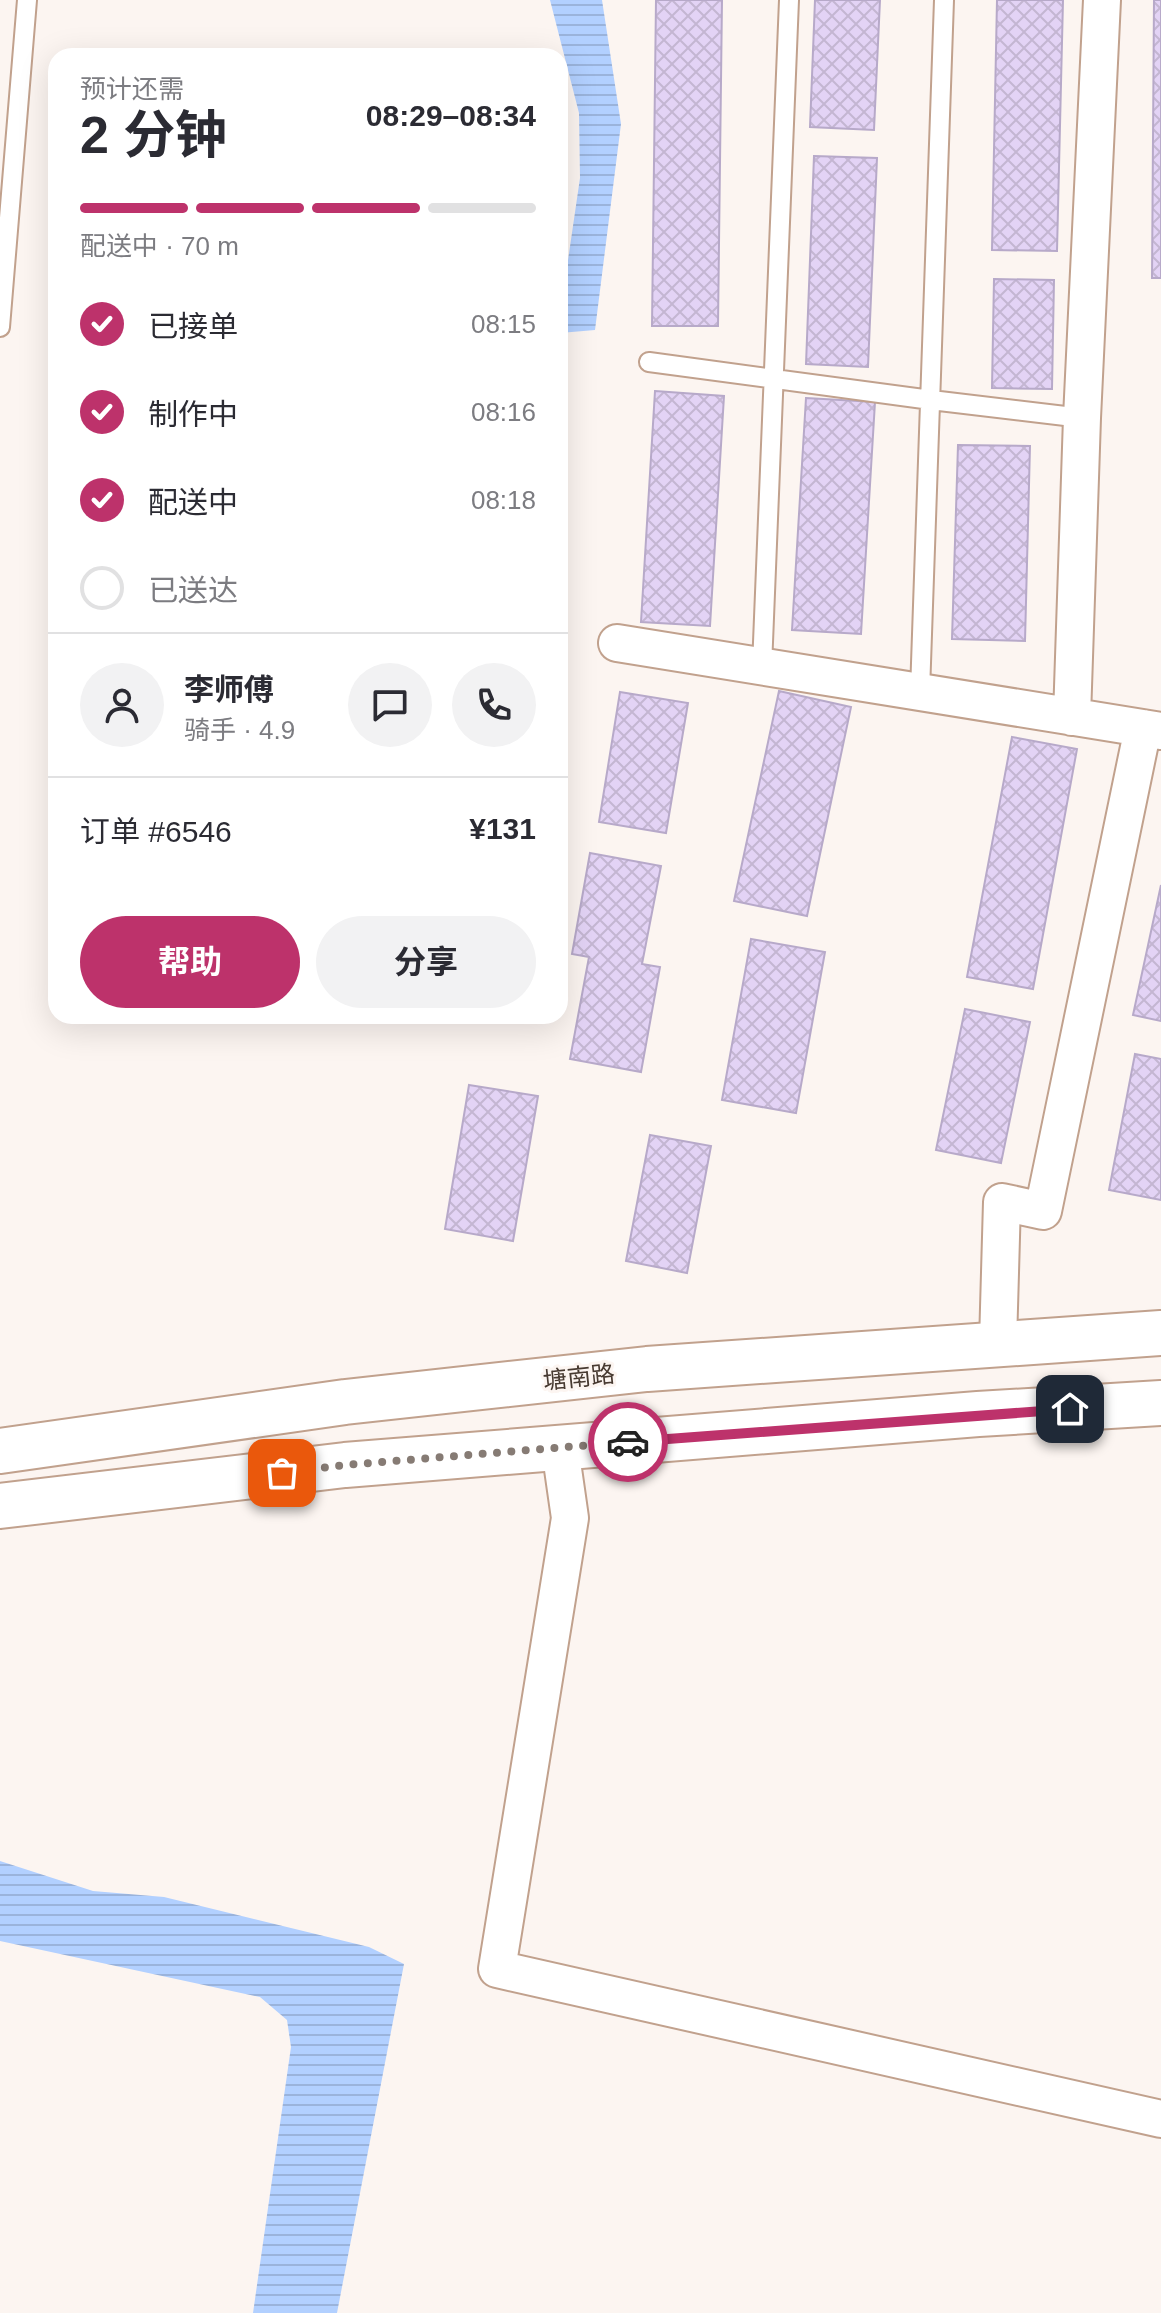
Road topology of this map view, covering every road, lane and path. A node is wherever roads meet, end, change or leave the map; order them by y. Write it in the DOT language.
graph roads {
  1 [pos="27,0"];
  2 [pos="789,0"];
  3 [pos="944,0"];
  4 [pos="1102,0"];
  5 [pos="0,327"];
  6 [pos="649,362"];
  7 [pos="773,378"];
  8 [pos="931,400"];
  9 [pos="1082,418"];
  10 [pos="617,643"];
  11 [pos="762,667"];
  12 [pos="920,692"];
  13 [pos="1072,717"];
  14 [pos="1152,730"];
  15 [pos="1161,1333"];
  16 [pos="998,1343"];
  17 [pos="1161,1403"];
  18 [pos="560,1448"];
  19 [pos="0,1451"];
  20 [pos="0,1506"];
  21 [pos="1161,2119"];
  1 -- 5 [label="lane"];
  2 -- 7 [label="lane"];
  3 -- 8 [label="lane"];
  4 -- 9 [label="street"];
  6 -- 7 [label="lane"];
  7 -- 8 [label="lane"];
  7 -- 11 [label="lane"];
  8 -- 9 [label="lane"];
  8 -- 12 [label="lane"];
  9 -- 13 [label="street"];
  10 -- 11 [label="street"];
  11 -- 12 [label="street"];
  12 -- 13 [label="street"];
  13 -- 14 [label="street"];
  14 -- 16 [label="street"];
  15 -- 16 [label="main road, 塘南路"];
  16 -- 19 [label="main road, 塘南路"];
  17 -- 18 [label="main road"];
  18 -- 20 [label="main road"];
  18 -- 21 [label="street"];
}
